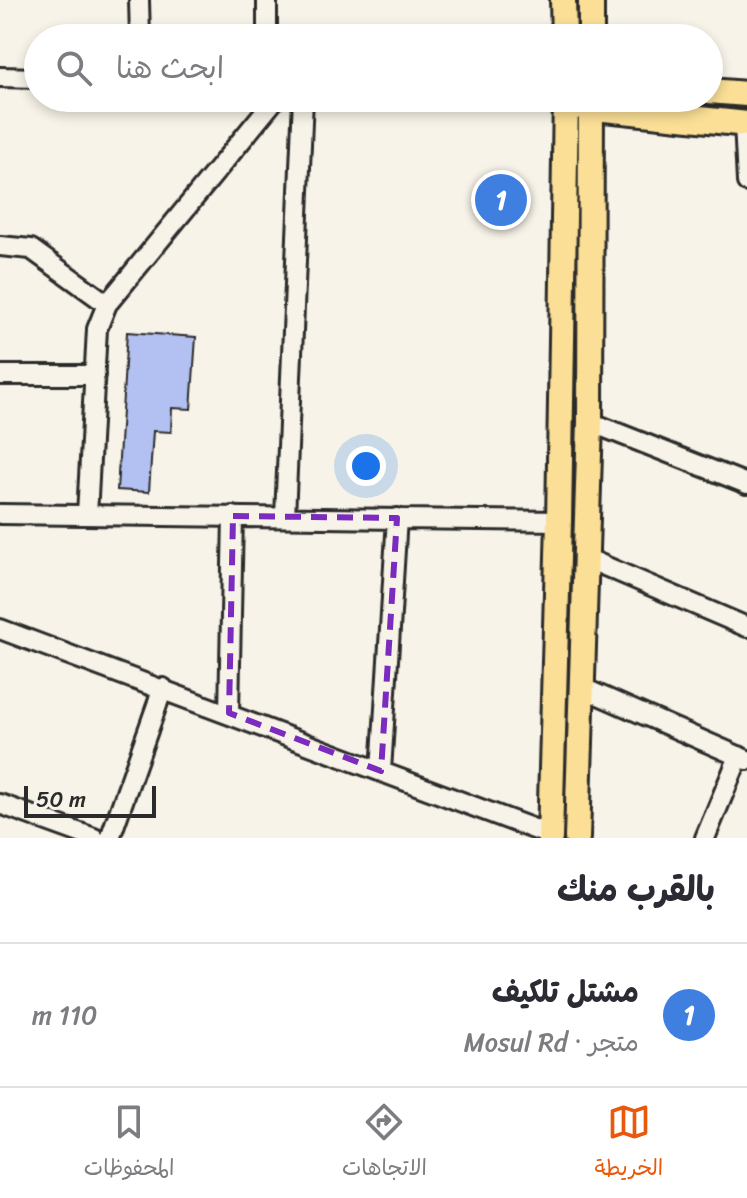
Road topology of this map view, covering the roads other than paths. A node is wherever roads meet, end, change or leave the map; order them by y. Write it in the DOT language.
graph roads {
  1 [pos="139,0"];
  2 [pos="267,0"];
  3 [pos="563,0"];
  4 [pos="591,0"];
  5 [pos="140,24"];
  6 [pos="267,24"];
  7 [pos="564,24"];
  8 [pos="591,24"];
  9 [pos="0,77"];
  10 [pos="24,78"];
  11 [pos="723,92"];
  12 [pos="747,94"];
  13 [pos="265,112"];
  14 [pos="302,112"];
  15 [pos="566,112"];
  16 [pos="591,112"];
  17 [pos="660,112"];
  18 [pos="745,123"];
  19 [pos="747,182"];
  20 [pos="0,246"];
  21 [pos="107,304"];
  22 [pos="0,375"];
  23 [pos="95,375"];
  24 [pos="590,422"];
  25 [pos="747,484"];
  26 [pos="0,514"];
  27 [pos="87,515"];
  28 [pos="233,516"];
  29 [pos="285,517"];
  30 [pos="397,518"];
  31 [pos="559,521"];
  32 [pos="586,558"];
  33 [pos="747,627"];
  34 [pos="0,629"];
  35 [pos="163,688"];
  36 [pos="583,688"];
  37 [pos="229,713"];
  38 [pos="743,758"];
  39 [pos="381,771"];
  40 [pos="0,804"];
  41 [pos="550,837"];
  42 [pos="94,838"];
  43 [pos="110,838"];
  44 [pos="577,838"];
  45 [pos="705,838"];
  1 -- 5 [label="street"];
  2 -- 6 [label="street"];
  3 -- 7 [label="main road"];
  4 -- 8 [label="main road"];
  9 -- 10 [label="street"];
  11 -- 12 [label="main road"];
  13 -- 21 [label="street"];
  14 -- 29 [label="street"];
  15 -- 31 [label="main road"];
  16 -- 24 [label="main road"];
  17 -- 18 [label="main road"];
  18 -- 19 [label="street"];
  20 -- 21 [label="street"];
  21 -- 23 [label="street"];
  22 -- 23 [label="street"];
  23 -- 27 [label="street"];
  24 -- 25 [label="street"];
  24 -- 32 [label="main road"];
  26 -- 27 [label="street"];
  27 -- 28 [label="street"];
  28 -- 29 [label="street"];
  28 -- 37 [label="street"];
  29 -- 30 [label="street"];
  30 -- 31 [label="street"];
  30 -- 39 [label="street"];
  31 -- 41 [label="main road"];
  32 -- 33 [label="street"];
  32 -- 36 [label="main road"];
  34 -- 35 [label="street"];
  35 -- 37 [label="street"];
  35 -- 43 [label="street"];
  36 -- 38 [label="street"];
  36 -- 44 [label="main road"];
  37 -- 39 [label="street"];
  38 -- 45 [label="street"];
  39 -- 41 [label="street"];
  40 -- 42 [label="street"];
}
